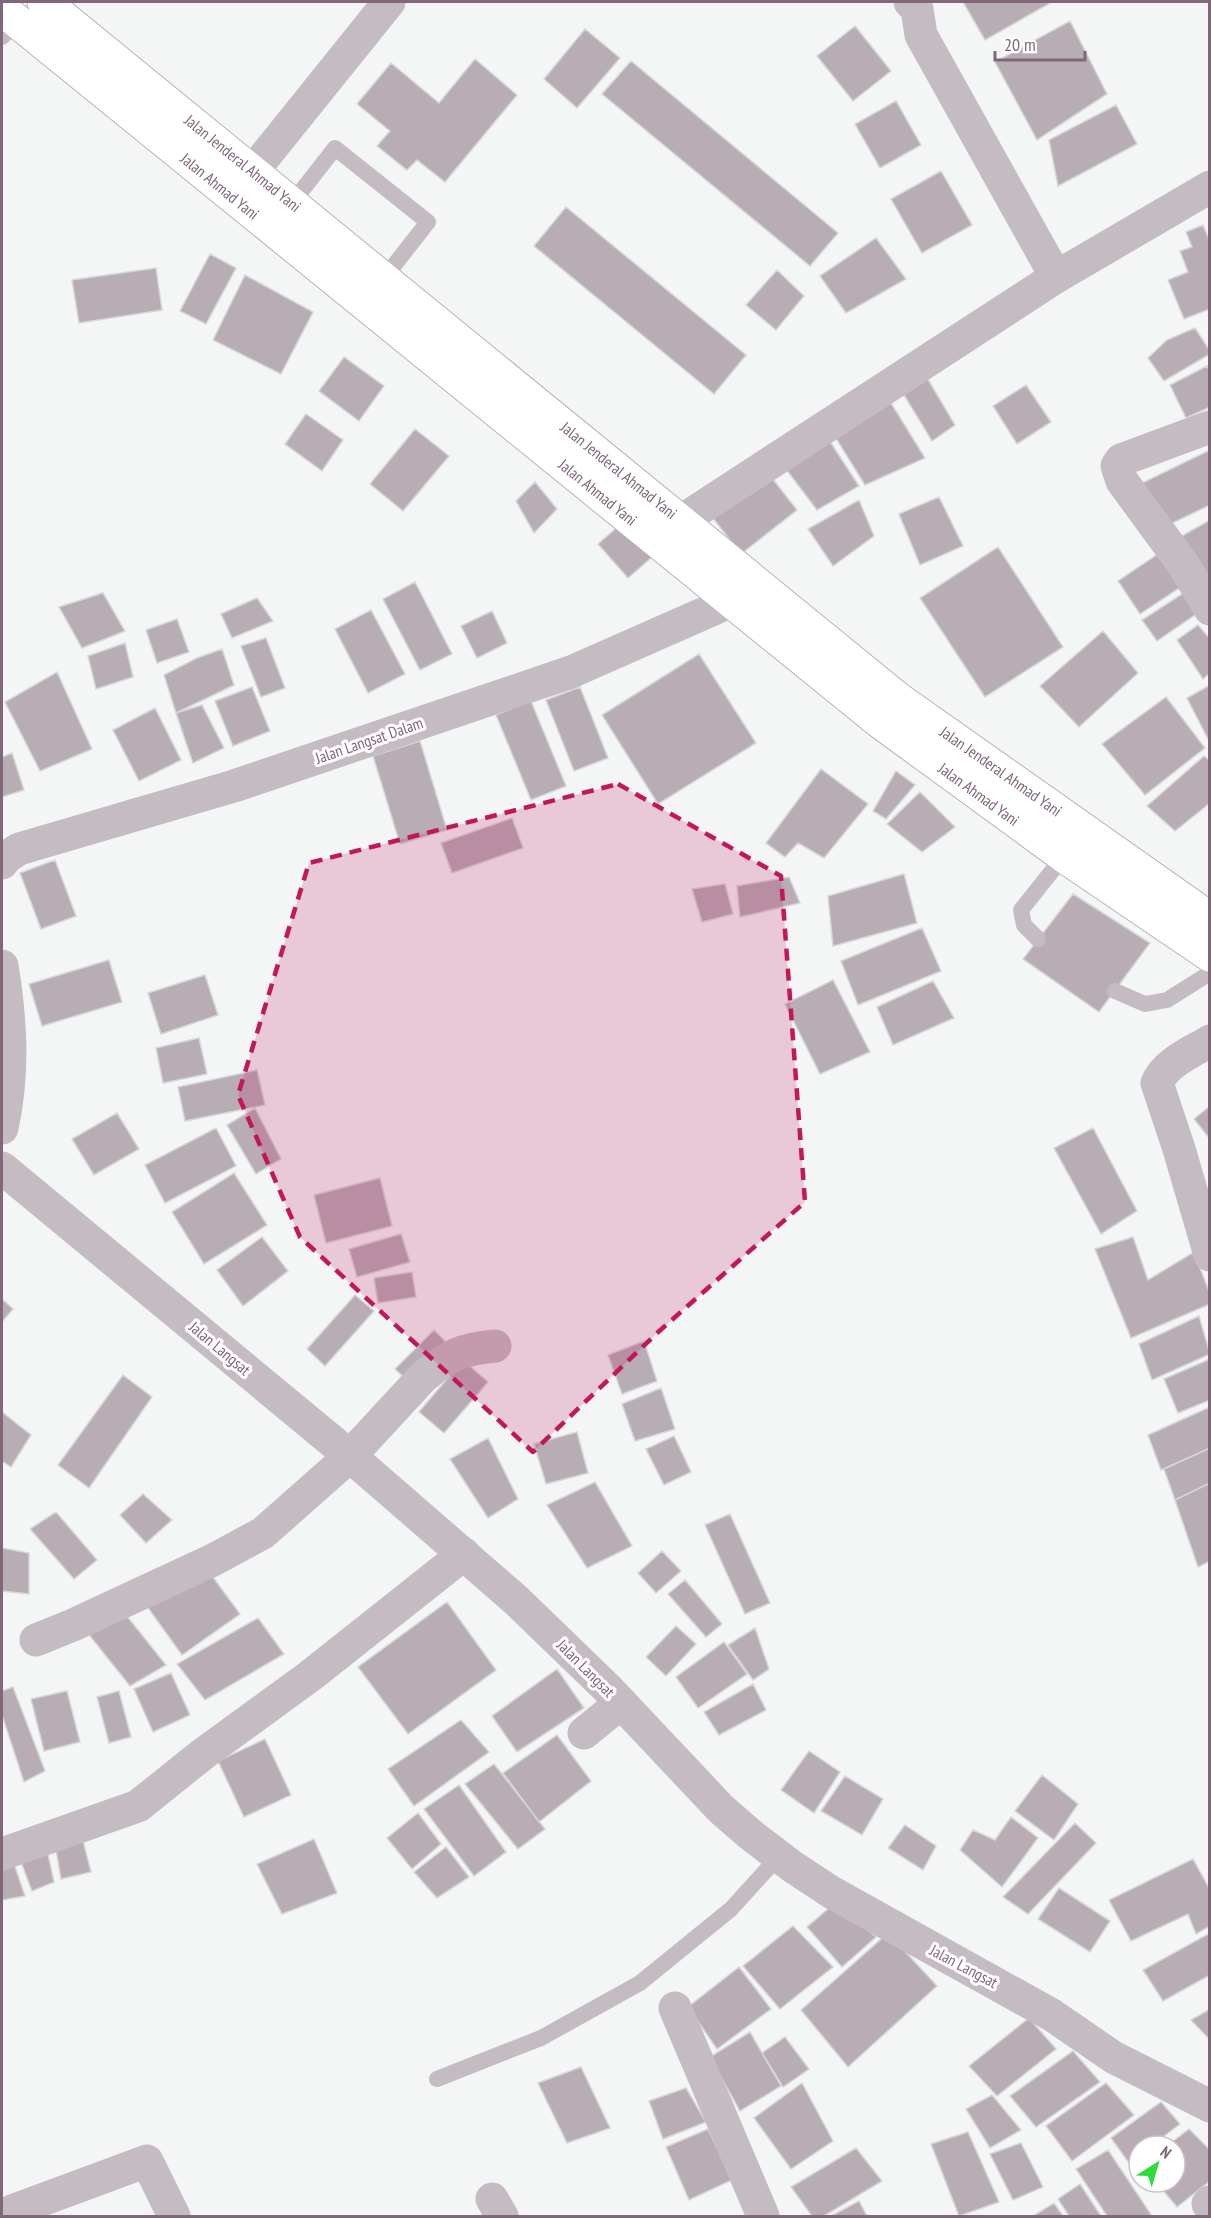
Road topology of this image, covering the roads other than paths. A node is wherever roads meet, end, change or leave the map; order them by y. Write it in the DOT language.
graph roads {
  1 [pos="44,2"];
  2 [pos="389,2"];
  3 [pos="910,2"];
  4 [pos="7,23"];
  5 [pos="254,171"];
  6 [pos="1209,187"];
  7 [pos="292,203"];
  8 [pos="1056,277"];
  9 [pos="384,278"];
  10 [pos="1209,427"];
  11 [pos="681,521"];
  12 [pos="732,601"];
  13 [pos="1209,609"];
  14 [pos="1064,856"];
  15 [pos="2,864"];
  16 [pos="1209,919"];
  17 [pos="1038,939"];
  18 [pos="1209,955"];
  19 [pos="2,966"];
  20 [pos="1209,973"];
  21 [pos="1115,991"];
  22 [pos="1209,1041"];
  23 [pos="2,1128"];
  24 [pos="2,1168"];
  25 [pos="1209,1256"];
  26 [pos="495,1346"];
  27 [pos="350,1456"];
  28 [pos="464,1554"];
  29 [pos="36,1640"];
  30 [pos="621,1703"];
  31 [pos="584,1733"];
  32 [pos="2,1854"];
  33 [pos="779,1856"];
  34 [pos="675,2008"];
  35 [pos="437,2079"];
  36 [pos="1209,2106"];
  37 [pos="1209,2202"];
  38 [pos="1209,2207"];
  39 [pos="12,2211"];
  40 [pos="174,2217"];
  41 [pos="763,2217"];
  1 -- 5 [label="main road, Jalan Jenderal Ahmad Yani"];
  2 -- 5 [label="street"];
  3 -- 8 [label="street"];
  4 -- 12 [label="main road, Jalan Ahmad Yani"];
  5 -- 7 [label="main road, Jalan Jenderal Ahmad Yani"];
  6 -- 8 [label="street"];
  7 -- 9 [label="main road, Jalan Jenderal Ahmad Yani"];
  7 -- 9 [label="lane"];
  8 -- 11 [label="street"];
  9 -- 11 [label="main road, Jalan Jenderal Ahmad Yani"];
  10 -- 13 [label="street"];
  11 -- 16 [label="main road, Jalan Jenderal Ahmad Yani"];
  12 -- 14 [label="main road, Jalan Ahmad Yani"];
  12 -- 15 [label="street, Jalan Langsat Dalam"];
  14 -- 17 [label="lane"];
  14 -- 18 [label="main road, Jalan Ahmad Yani"];
  19 -- 23 [label="street"];
  20 -- 21 [label="lane"];
  22 -- 25 [label="street"];
  24 -- 27 [label="street, Jalan Langsat"];
  26 -- 27 [label="street"];
  27 -- 28 [label="street, Jalan Langsat"];
  27 -- 29 [label="street"];
  28 -- 30 [label="street, Jalan Langsat"];
  28 -- 32 [label="street"];
  30 -- 31 [label="street"];
  30 -- 33 [label="street, Jalan Langsat"];
  33 -- 35 [label="lane"];
  33 -- 36 [label="street, Jalan Langsat"];
  34 -- 41 [label="street"];
  37 -- 38 [label="street"];
  39 -- 40 [label="street"];
}
